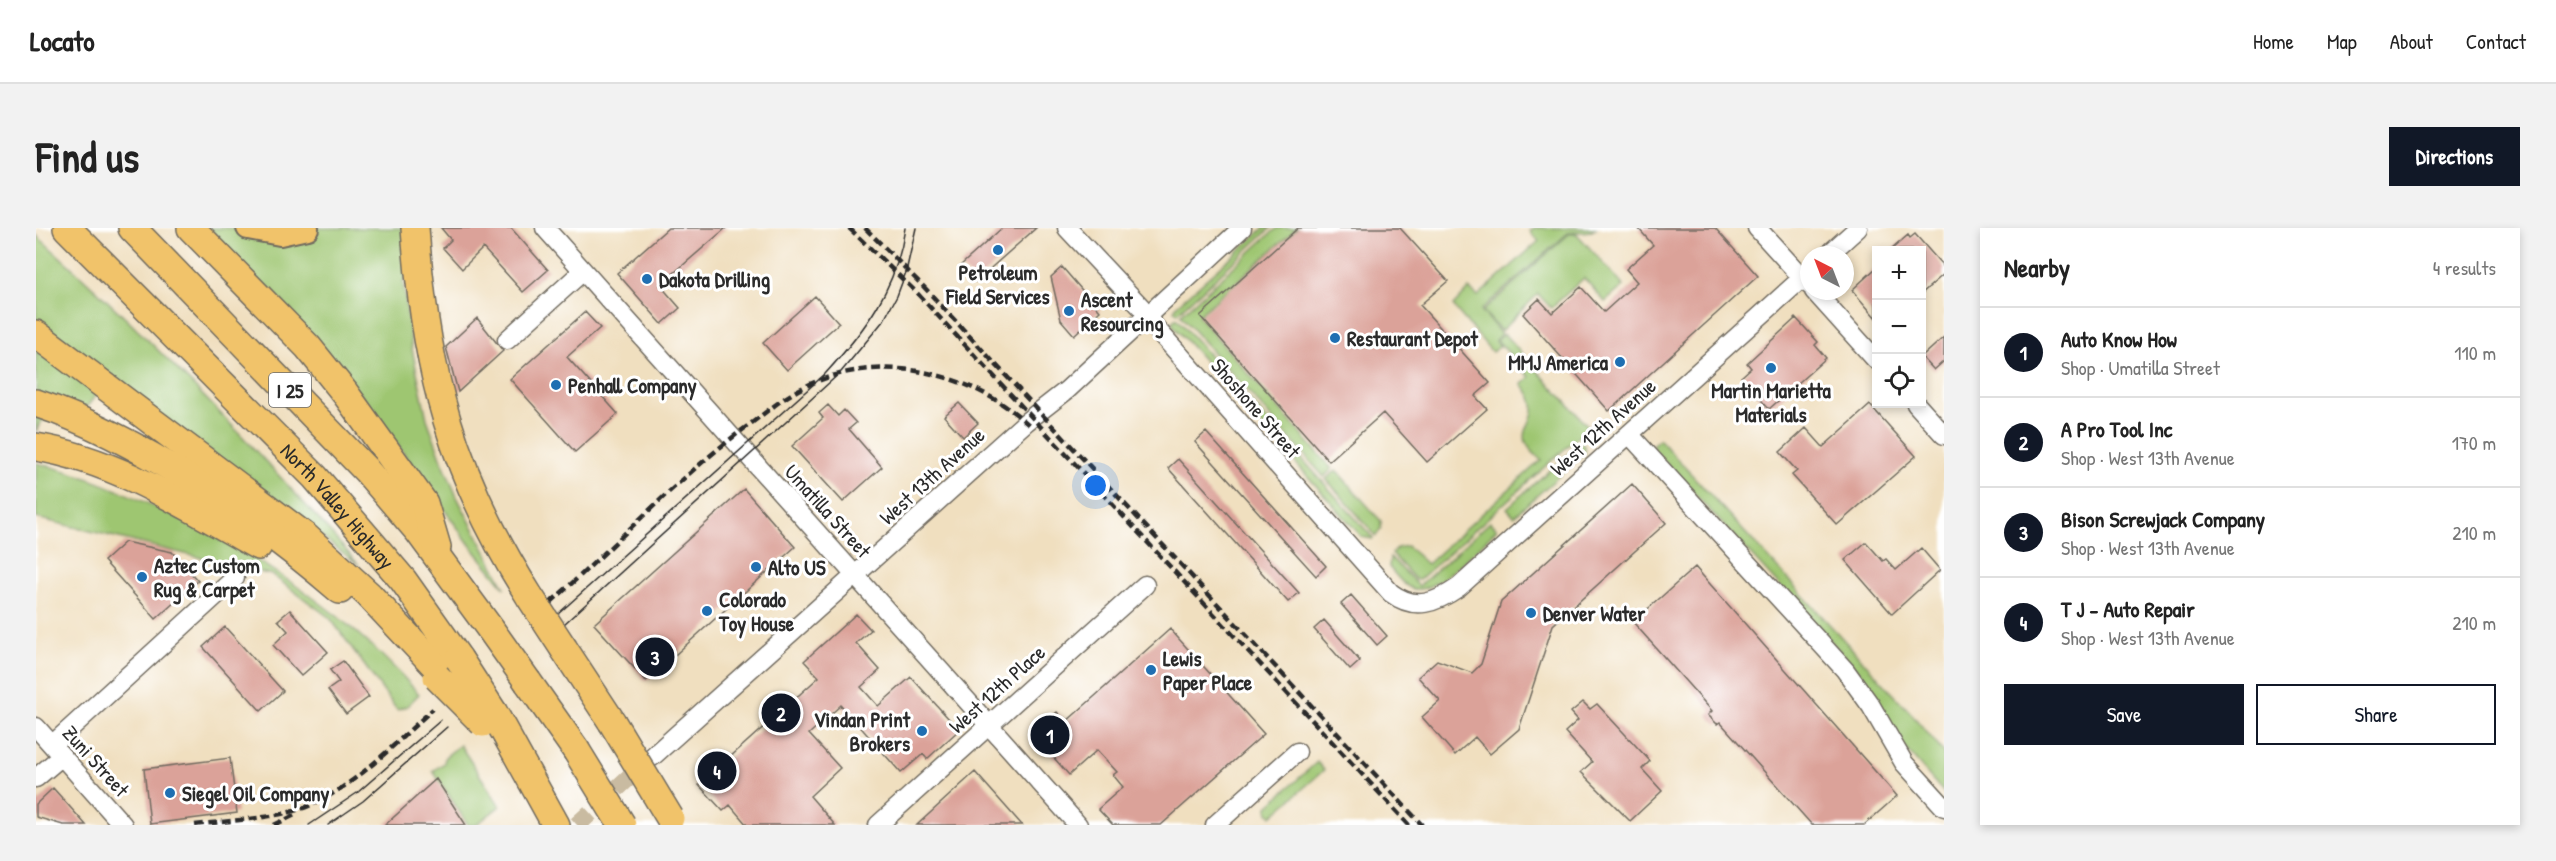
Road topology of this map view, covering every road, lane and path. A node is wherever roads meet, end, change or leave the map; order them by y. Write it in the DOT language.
graph roads {
  1 [pos="67,228"];
  2 [pos="132,228"];
  3 [pos="191,228"];
  4 [pos="248,228"];
  5 [pos="307,228"];
  6 [pos="545,228"];
  7 [pos="1067,228"];
  8 [pos="1242,228"];
  9 [pos="1757,228"];
  10 [pos="1858,228"];
  11 [pos="415,237"];
  12 [pos="1838,246"];
  13 [pos="583,271"];
  14 [pos="1800,273"];
  15 [pos="1800,290"];
  16 [pos="1824,300"];
  17 [pos="1147,316"];
  18 [pos="36,334"];
  19 [pos="507,340"];
  20 [pos="36,349"];
  21 [pos="1872,355"];
  22 [pos="36,403"];
  23 [pos="1920,408"];
  24 [pos="150,422"];
  25 [pos="1629,434"];
  26 [pos="1944,435"];
  27 [pos="36,447"];
  28 [pos="440,560"];
  29 [pos="855,575"];
  30 [pos="235,578"];
  31 [pos="1145,585"];
  32 [pos="1421,605"];
  33 [pos="394,637"];
  34 [pos="446,670"];
  35 [pos="989,726"];
  36 [pos="36,727"];
  37 [pos="57,750"];
  38 [pos="1296,752"];
  39 [pos="652,757"];
  40 [pos="36,778"];
  41 [pos="1944,807"];
  42 [pos="672,822"];
  43 [pos="1077,824"];
  44 [pos="123,825"];
  45 [pos="556,825"];
  46 [pos="622,825"];
  47 [pos="878,825"];
  48 [pos="1215,825"];
  1 -- 34 [label="highway, North Valley Highway / I 25"];
  2 -- 28 [label="highway, North Valley Highway / I 25"];
  3 -- 28 [label="highway"];
  4 -- 5 [label="main road"];
  6 -- 13 [label="street, Umatilla Street"];
  7 -- 17 [label="street, Shoshone Street"];
  8 -- 17 [label="street, West 13th Avenue"];
  9 -- 14 [label="street"];
  10 -- 12 [label="street"];
  11 -- 42 [label="highway, bridge"];
  13 -- 19 [label="street"];
  13 -- 29 [label="street, Umatilla Street"];
  15 -- 25 [label="street, West 12th Avenue"];
  16 -- 21 [label="street"];
  17 -- 29 [label="street, West 13th Avenue"];
  17 -- 32 [label="street, Shoshone Street"];
  18 -- 24 [label="highway"];
  20 -- 24 [label="highway"];
  22 -- 33 [label="highway"];
  23 -- 26 [label="street"];
  24 -- 34 [label="highway"];
  25 -- 32 [label="street, West 12th Avenue"];
  25 -- 41 [label="street"];
  27 -- 33 [label="highway"];
  28 -- 46 [label="highway, North Valley Highway / I 25, bridge"];
  29 -- 35 [label="street, Umatilla Street"];
  29 -- 39 [label="street, West 13th Avenue"];
  30 -- 37 [label="street"];
  31 -- 35 [label="street, West 12th Place"];
  33 -- 34 [label="highway"];
  34 -- 45 [label="highway, North Valley Highway / I 25, bridge"];
  35 -- 43 [label="street, Umatilla Street"];
  35 -- 47 [label="street, West 12th Place"];
  36 -- 37 [label="street, Zuni Street"];
  37 -- 40 [label="street"];
  37 -- 44 [label="street, Zuni Street"];
  38 -- 48 [label="street"];
}
